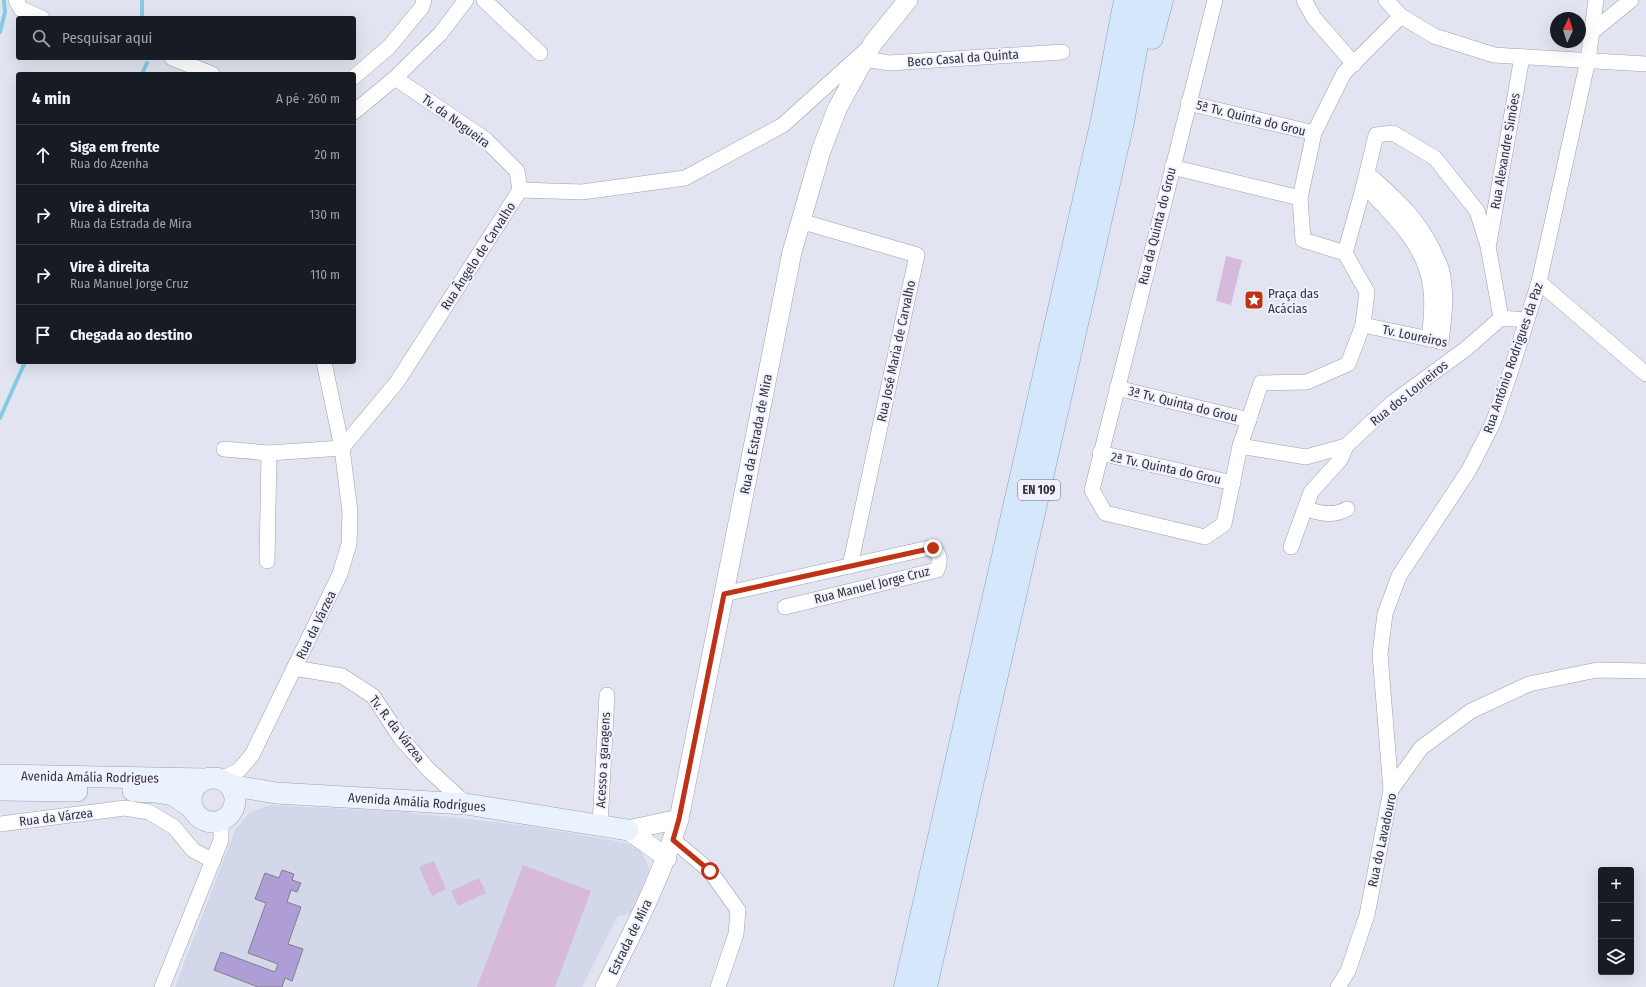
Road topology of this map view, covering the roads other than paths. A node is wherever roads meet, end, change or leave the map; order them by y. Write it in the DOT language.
graph roads {
  1 [pos="16,0"];
  2 [pos="424,0"];
  3 [pos="466,0"];
  4 [pos="484,0"];
  5 [pos="908,0"];
  6 [pos="1125,0"];
  7 [pos="1145,0"];
  8 [pos="1162,0"];
  9 [pos="1215,0"];
  10 [pos="1304,0"];
  11 [pos="1386,0"];
  12 [pos="1596,0"];
  13 [pos="1631,0"];
  14 [pos="37,16"];
  15 [pos="1401,16"];
  16 [pos="1592,32"];
  17 [pos="869,51"];
  18 [pos="1062,52"];
  19 [pos="540,53"];
  20 [pos="1522,57"];
  21 [pos="177,60"];
  22 [pos="1588,60"];
  23 [pos="1354,64"];
  24 [pos="1646,64"];
  25 [pos="207,72"];
  26 [pos="356,75"];
  27 [pos="395,78"];
  28 [pos="1188,103"];
  29 [pos="356,110"];
  30 [pos="1123,122"];
  31 [pos="1314,133"];
  32 [pos="1172,167"];
  33 [pos="1366,179"];
  34 [pos="520,190"];
  35 [pos="1300,198"];
  36 [pos="800,222"];
  37 [pos="1488,246"];
  38 [pos="1345,253"];
  39 [pos="1539,282"];
  40 [pos="1501,318"];
  41 [pos="1527,320"];
  42 [pos="1364,325"];
  43 [pos="1435,341"];
  44 [pos="1467,348"];
  45 [pos="324,364"];
  46 [pos="1646,374"];
  47 [pos="1117,388"];
  48 [pos="1249,420"];
  49 [pos="1240,446"];
  50 [pos="1346,446"];
  51 [pos="342,448"];
  52 [pos="224,449"];
  53 [pos="270,453"];
  54 [pos="1100,453"];
  55 [pos="1233,482"];
  56 [pos="1306,509"];
  57 [pos="1347,509"];
  58 [pos="1291,547"];
  59 [pos="267,561"];
  60 [pos="850,566"];
  61 [pos="724,594"];
  62 [pos="785,607"];
  63 [pos="294,668"];
  64 [pos="1646,671"];
  65 [pos="607,695"];
  66 [pos="0,775"];
  67 [pos="219,781"];
  68 [pos="0,790"];
  69 [pos="1391,790"];
  70 [pos="276,793"];
  71 [pos="466,804"];
  72 [pos="192,808"];
  73 [pos="227,815"];
  74 [pos="679,819"];
  75 [pos="0,824"];
  76 [pos="600,825"];
  77 [pos="628,830"];
  78 [pos="670,849"];
  79 [pos="213,861"];
  80 [pos="654,888"];
  81 [pos="917,982"];
  82 [pos="162,987"];
  83 [pos="605,987"];
  84 [pos="718,987"];
  85 [pos="1338,987"];
  1 -- 14 [label="street"];
  2 -- 26 [label="street"];
  3 -- 27 [label="street"];
  4 -- 19 [label="street"];
  5 -- 17 [label="street, Rua da Estrada de Mira"];
  6 -- 81 [label="main road, EN 109"];
  7 -- 30 [label="main road, EN 109"];
  8 -- 30 [label="main road"];
  9 -- 28 [label="street, Rua da Quinta do Grou"];
  10 -- 23 [label="street"];
  11 -- 15 [label="street"];
  12 -- 16 [label="street, Rua António Rodrigues da Paz"];
  13 -- 16 [label="street"];
  15 -- 20 [label="street"];
  15 -- 23 [label="street"];
  16 -- 22 [label="street, Rua António Rodrigues da Paz"];
  17 -- 18 [label="street, Beco Casal da Quinta"];
  17 -- 34 [label="street, Rua Ângelo de Carvalho"];
  17 -- 36 [label="street, Rua da Estrada de Mira"];
  20 -- 22 [label="street"];
  20 -- 37 [label="street, Rua Alexandre Simões"];
  21 -- 25 [label="street"];
  22 -- 24 [label="street"];
  22 -- 39 [label="street, Rua António Rodrigues da Paz"];
  23 -- 31 [label="street"];
  27 -- 29 [label="street"];
  27 -- 34 [label="street, Tv. da Nogueira"];
  28 -- 31 [label="street, 5ª Tv. Quinta do Grou"];
  28 -- 32 [label="street, Rua da Quinta do Grou"];
  30 -- 81 [label="main road, EN 109"];
  31 -- 35 [label="street"];
  32 -- 35 [label="street"];
  32 -- 47 [label="street, Rua da Quinta do Grou"];
  33 -- 37 [label="street"];
  33 -- 38 [label="street"];
  33 -- 43 [label="street"];
  34 -- 51 [label="street, Rua Ângelo de Carvalho"];
  35 -- 38 [label="street"];
  36 -- 60 [label="street, Rua José Maria de Carvalho"];
  36 -- 61 [label="street, Rua da Estrada de Mira"];
  37 -- 40 [label="street"];
  38 -- 42 [label="street"];
  39 -- 41 [label="street, Rua António Rodrigues da Paz"];
  39 -- 46 [label="street"];
  40 -- 41 [label="street"];
  40 -- 44 [label="street, Rua dos Loureiros"];
  41 -- 69 [label="street, Rua António Rodrigues da Paz"];
  42 -- 43 [label="street, Tv. Loureiros"];
  42 -- 48 [label="street"];
  43 -- 44 [label="street, Tv. Loureiros"];
  44 -- 50 [label="street, Rua dos Loureiros"];
  45 -- 51 [label="street, Rua da Várzea"];
  47 -- 48 [label="street, 3ª Tv. Quinta do Grou"];
  47 -- 54 [label="street, Rua da Quinta do Grou"];
  48 -- 49 [label="street"];
  49 -- 50 [label="street, Rua dos Loureiros"];
  49 -- 55 [label="street"];
  50 -- 56 [label="street"];
  51 -- 53 [label="street"];
  51 -- 63 [label="street, Rua da Várzea"];
  52 -- 53 [label="street"];
  53 -- 59 [label="street"];
  54 -- 55 [label="street, 2ª Tv. Quinta do Grou"];
  54 -- 55 [label="street, Rua da Quinta do Grou"];
  56 -- 57 [label="street"];
  56 -- 58 [label="street"];
  60 -- 61 [label="street, Rua Manuel Jorge Cruz"];
  60 -- 62 [label="street, Rua Manuel Jorge Cruz"];
  61 -- 74 [label="street, Rua da Estrada de Mira"];
  63 -- 67 [label="street, Rua da Várzea"];
  63 -- 71 [label="street, Tv. R. da Várzea"];
  64 -- 69 [label="street, Rua do Lavadouro"];
  65 -- 76 [label="street, Acesso a garagens"];
  66 -- 67 [label="main road, Avenida Amália Rodrigues"];
  67 -- 70 [label="main road, Avenida Amália Rodrigues"];
  67 -- 72 [label="main road"];
  67 -- 73 [label="main road"];
  68 -- 72 [label="main road, Avenida Amália Rodrigues"];
  69 -- 85 [label="street, Rua do Lavadouro"];
  70 -- 71 [label="main road, Avenida Amália Rodrigues"];
  70 -- 73 [label="main road, Avenida Amália Rodrigues"];
  71 -- 76 [label="main road, Avenida Amália Rodrigues"];
  72 -- 73 [label="main road"];
  73 -- 79 [label="street"];
  74 -- 77 [label="street, Avenida Amália Rodrigues"];
  74 -- 78 [label="street, Rua da Estrada de Mira"];
  75 -- 79 [label="street, Rua da Várzea"];
  76 -- 77 [label="main road, Avenida Amália Rodrigues"];
  77 -- 78 [label="street, Avenida Amália Rodrigues"];
  78 -- 80 [label="street, Rua da Estrada de Mira"];
  78 -- 84 [label="street"];
  79 -- 82 [label="street"];
  80 -- 83 [label="street, Estrada de Mira"];
}
